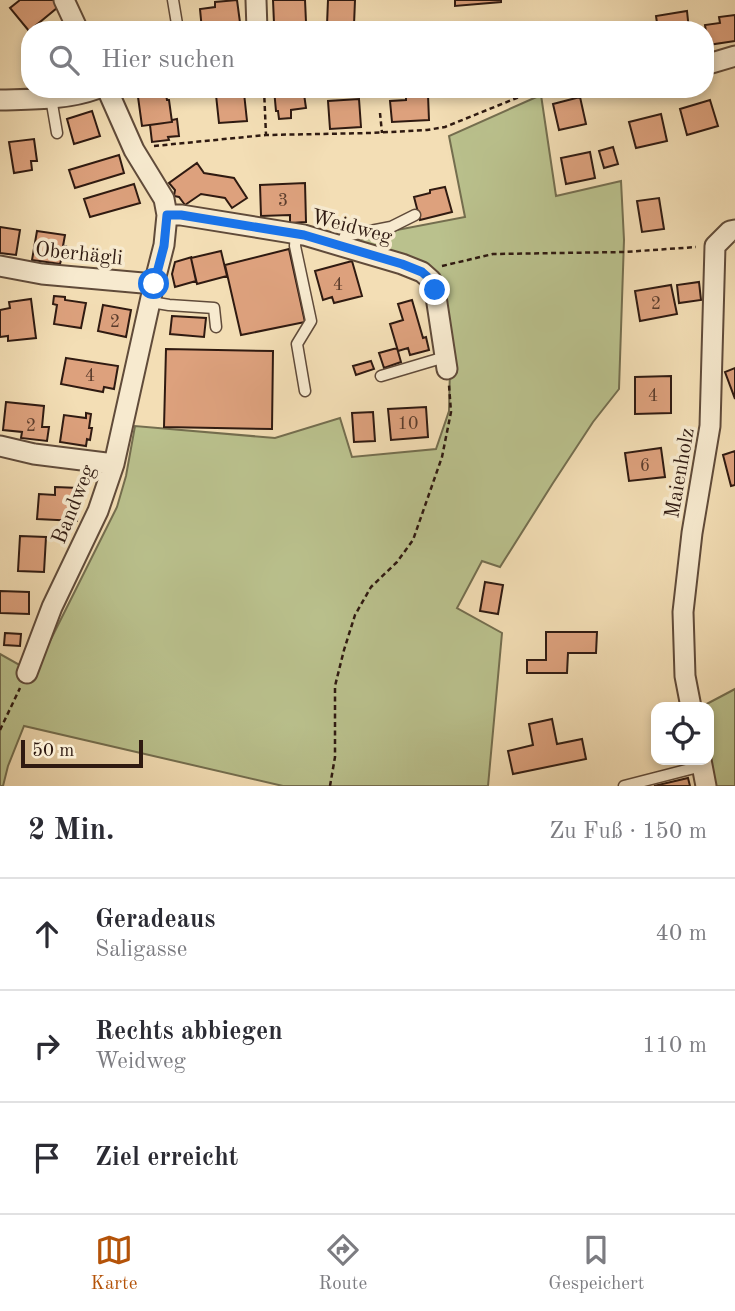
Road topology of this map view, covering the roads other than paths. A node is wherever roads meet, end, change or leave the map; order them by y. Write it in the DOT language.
graph roads {
  1 [pos="64,0"];
  2 [pos="173,0"];
  3 [pos="256,0"];
  4 [pos="74,21"];
  5 [pos="176,21"];
  6 [pos="257,21"];
  7 [pos="735,56"];
  8 [pos="714,62"];
  9 [pos="51,98"];
  10 [pos="111,98"];
  11 [pos="0,100"];
  12 [pos="57,133"];
  13 [pos="167,215"];
  14 [pos="415,215"];
  15 [pos="735,230"];
  16 [pos="296,234"];
  17 [pos="340,246"];
  18 [pos="0,266"];
  19 [pos="152,293"];
  20 [pos="216,327"];
  21 [pos="446,363"];
  22 [pos="382,376"];
  23 [pos="305,391"];
  24 [pos="0,446"];
  25 [pos="114,464"];
  26 [pos="27,673"];
  27 [pos="690,702"];
  28 [pos="695,765"];
  29 [pos="702,765"];
  30 [pos="624,786"];
  31 [pos="706,786"];
  1 -- 4 [label="street"];
  2 -- 5 [label="lane"];
  3 -- 6 [label="street"];
  7 -- 8 [label="street"];
  9 -- 11 [label="street"];
  9 -- 12 [label="lane"];
  10 -- 13 [label="street"];
  13 -- 16 [label="street, Weidweg"];
  13 -- 19 [label="street, Bandweg"];
  14 -- 17 [label="lane"];
  15 -- 27 [label="street, Maienholz"];
  16 -- 17 [label="street, Weidweg"];
  16 -- 23 [label="lane"];
  17 -- 21 [label="street, Weidweg"];
  18 -- 19 [label="street, Oberhägli"];
  19 -- 20 [label="lane"];
  19 -- 25 [label="street, Bandweg"];
  21 -- 22 [label="lane"];
  24 -- 25 [label="street"];
  25 -- 26 [label="street, Bandweg"];
  28 -- 30 [label="lane"];
  29 -- 31 [label="street"];
}
